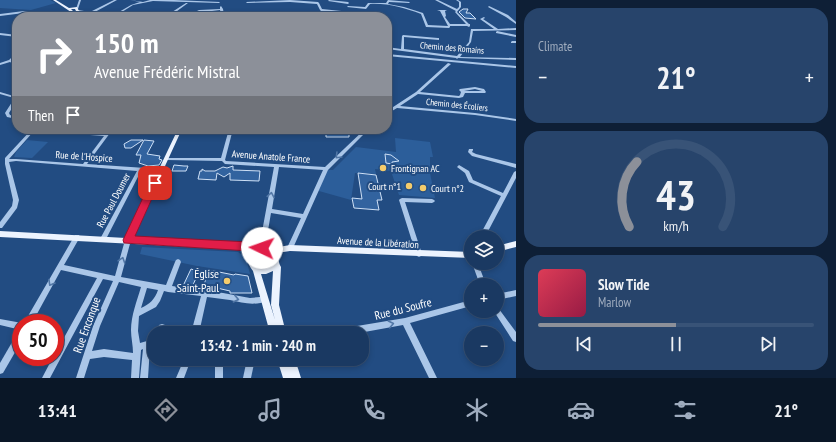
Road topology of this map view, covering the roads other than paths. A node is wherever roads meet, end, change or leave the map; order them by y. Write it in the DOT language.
graph roads {
  1 [pos="54,0"];
  2 [pos="80,0"];
  3 [pos="116,0"];
  4 [pos="131,0"];
  5 [pos="152,0"];
  6 [pos="329,0"];
  7 [pos="436,0"];
  8 [pos="218,1"];
  9 [pos="348,1"];
  10 [pos="458,1"];
  11 [pos="185,2"];
  12 [pos="247,2"];
  13 [pos="409,2"];
  14 [pos="142,3"];
  15 [pos="387,4"];
  16 [pos="348,7"];
  17 [pos="489,7"];
  18 [pos="222,9"];
  19 [pos="456,10"];
  20 [pos="74,11"];
  21 [pos="199,11"];
  22 [pos="24,12"];
  23 [pos="82,12"];
  24 [pos="93,12"];
  25 [pos="121,12"];
  26 [pos="173,12"];
  27 [pos="222,12"];
  28 [pos="350,12"];
  29 [pos="12,13"];
  30 [pos="0,15"];
  31 [pos="445,16"];
  32 [pos="484,18"];
  33 [pos="516,24"];
  34 [pos="449,25"];
  35 [pos="469,25"];
  36 [pos="516,29"];
  37 [pos="472,30"];
  38 [pos="490,30"];
  39 [pos="499,30"];
  40 [pos="0,34"];
  41 [pos="12,35"];
  42 [pos="516,36"];
  43 [pos="438,39"];
  44 [pos="512,42"];
  45 [pos="516,42"];
  46 [pos="392,49"];
  47 [pos="402,50"];
  48 [pos="392,56"];
  49 [pos="458,57"];
  50 [pos="516,59"];
  51 [pos="10,61"];
  52 [pos="450,63"];
  53 [pos="0,64"];
  54 [pos="516,67"];
  55 [pos="463,92"];
  56 [pos="0,93"];
  57 [pos="417,93"];
  58 [pos="12,96"];
  59 [pos="12,105"];
  60 [pos="397,107"];
  61 [pos="392,110"];
  62 [pos="12,117"];
  63 [pos="516,120"];
  64 [pos="29,134"];
  65 [pos="95,134"];
  66 [pos="178,134"];
  67 [pos="230,134"];
  68 [pos="362,134"];
  69 [pos="107,135"];
  70 [pos="471,150"];
  71 [pos="166,158"];
  72 [pos="223,160"];
  73 [pos="6,161"];
  74 [pos="84,165"];
  75 [pos="277,166"];
  76 [pos="516,166"];
  77 [pos="460,167"];
  78 [pos="326,169"];
  79 [pos="140,170"];
  80 [pos="160,171"];
  81 [pos="516,173"];
  82 [pos="504,196"];
  83 [pos="432,201"];
  84 [pos="269,211"];
  85 [pos="305,216"];
  86 [pos="0,226"];
  87 [pos="486,230"];
  88 [pos="0,234"];
  89 [pos="77,237"];
  90 [pos="103,239"];
  91 [pos="128,240"];
  92 [pos="516,244"];
  93 [pos="236,246"];
  94 [pos="504,247"];
  95 [pos="259,248"];
  96 [pos="287,249"];
  97 [pos="272,251"];
  98 [pos="419,254"];
  99 [pos="464,255"];
  100 [pos="250,257"];
  101 [pos="275,261"];
  102 [pos="178,262"];
  103 [pos="60,267"];
  104 [pos="256,268"];
  105 [pos="101,276"];
  106 [pos="116,280"];
  107 [pos="144,286"];
  108 [pos="166,289"];
  109 [pos="276,293"];
  110 [pos="516,293"];
  111 [pos="204,294"];
  112 [pos="504,296"];
  113 [pos="265,298"];
  114 [pos="464,306"];
  115 [pos="136,313"];
  116 [pos="33,314"];
  117 [pos="502,318"];
  118 [pos="405,321"];
  119 [pos="0,322"];
  120 [pos="12,324"];
  121 [pos="197,326"];
  122 [pos="272,326"];
  123 [pos="280,326"];
  124 [pos="369,328"];
  125 [pos="516,338"];
  126 [pos="147,345"];
  127 [pos="137,347"];
  128 [pos="12,350"];
  129 [pos="87,356"];
  130 [pos="136,357"];
  131 [pos="147,361"];
  132 [pos="185,366"];
  133 [pos="219,366"];
  134 [pos="250,366"];
  135 [pos="284,366"];
  136 [pos="292,366"];
  137 [pos="0,370"];
  138 [pos="46,378"];
  139 [pos="80,378"];
  140 [pos="135,378"];
  141 [pos="144,378"];
  142 [pos="180,378"];
  143 [pos="219,378"];
  144 [pos="247,378"];
  145 [pos="288,378"];
  146 [pos="296,378"];
  147 [pos="433,378"];
  1 -- 20 [label="main road"];
  2 -- 20 [label="street"];
  3 -- 24 [label="street"];
  4 -- 14 [label="street"];
  5 -- 11 [label="street"];
  5 -- 14 [label="street"];
  6 -- 9 [label="street"];
  7 -- 19 [label="street"];
  8 -- 11 [label="street"];
  8 -- 18 [label="street"];
  9 -- 16 [label="street"];
  10 -- 19 [label="street"];
  11 -- 26 [label="street"];
  12 -- 28 [label="street"];
  13 -- 15 [label="street"];
  14 -- 25 [label="street"];
  15 -- 16 [label="street"];
  15 -- 34 [label="street"];
  16 -- 28 [label="street"];
  17 -- 33 [label="street"];
  18 -- 21 [label="street"];
  18 -- 27 [label="street"];
  19 -- 35 [label="street"];
  20 -- 22 [label="street"];
  20 -- 23 [label="street"];
  29 -- 30 [label="street"];
  31 -- 34 [label="street"];
  32 -- 39 [label="street"];
  34 -- 35 [label="street"];
  35 -- 37 [label="street"];
  36 -- 39 [label="street"];
  37 -- 38 [label="street"];
  37 -- 49 [label="street"];
  38 -- 39 [label="street"];
  38 -- 42 [label="street"];
  40 -- 41 [label="street"];
  43 -- 47 [label="street"];
  44 -- 45 [label="street"];
  46 -- 47 [label="street, Chemin des Romains"];
  47 -- 49 [label="street, Chemin des Romains"];
  48 -- 52 [label="street"];
  49 -- 50 [label="street, Chemin des Romains"];
  49 -- 52 [label="street"];
  51 -- 53 [label="street"];
  52 -- 54 [label="street"];
  52 -- 57 [label="street"];
  55 -- 55 [label="street"];
  55 -- 57 [label="street"];
  56 -- 58 [label="street"];
  57 -- 60 [label="street"];
  59 -- 62 [label="street"];
  60 -- 61 [label="street"];
  60 -- 63 [label="street, Chemin des Écoliers"];
  64 -- 73 [label="street"];
  65 -- 69 [label="street"];
  66 -- 71 [label="main road"];
  67 -- 72 [label="street, Avenue Anatole France"];
  68 -- 78 [label="street, one-way"];
  69 -- 74 [label="street"];
  70 -- 76 [label="street"];
  71 -- 72 [label="street"];
  71 -- 80 [label="main road"];
  72 -- 75 [label="street, Avenue Anatole France"];
  73 -- 74 [label="street, Rue de l'Hospice"];
  73 -- 86 [label="street"];
  74 -- 79 [label="street, Rue de l'Hospice"];
  75 -- 78 [label="street, Avenue Anatole France"];
  84 -- 75 [label="street, one-way"];
  77 -- 82 [label="street"];
  78 -- 85 [label="street"];
  79 -- 80 [label="street, Rue de l'Hospice"];
  79 -- 90 [label="street, Rue Paul Doumer"];
  80 -- 91 [label="main road"];
  81 -- 82 [label="street"];
  82 -- 87 [label="street"];
  83 -- 98 [label="street"];
  84 -- 85 [label="street"];
  84 -- 95 [label="street"];
  85 -- 96 [label="street"];
  88 -- 89 [label="main road"];
  89 -- 90 [label="main road"];
  89 -- 103 [label="street"];
  90 -- 91 [label="main road"];
  91 -- 93 [label="main road"];
  106 -- 91 [label="street, Rue Enconque, one-way"];
  92 -- 94 [label="main road"];
  93 -- 95 [label="main road"];
  93 -- 100 [label="main road"];
  95 -- 97 [label="main road"];
  95 -- 100 [label="main road"];
  96 -- 97 [label="main road, Avenue de la Libération"];
  96 -- 98 [label="main road, Avenue de la Libération"];
  96 -- 101 [label="main road"];
  97 -- 101 [label="main road"];
  98 -- 99 [label="main road, Avenue de la Libération"];
  100 -- 104 [label="main road"];
  101 -- 104 [label="main road"];
  101 -- 109 [label="main road"];
  102 -- 108 [label="street"];
  103 -- 105 [label="street"];
  103 -- 116 [label="street, one-way"];
  104 -- 113 [label="main road"];
  105 -- 106 [label="street"];
  105 -- 138 [label="street"];
  106 -- 107 [label="street"];
  106 -- 129 [label="street, Rue Enconque"];
  107 -- 108 [label="street"];
  107 -- 115 [label="street"];
  108 -- 111 [label="street"];
  108 -- 115 [label="street"];
  109 -- 113 [label="main road"];
  109 -- 123 [label="main road"];
  110 -- 112 [label="street"];
  111 -- 113 [label="street, one-way"];
  111 -- 121 [label="street"];
  113 -- 122 [label="main road"];
  114 -- 118 [label="street, Rue du Soufre"];
  115 -- 127 [label="street"];
  117 -- 125 [label="street"];
  124 -- 118 [label="street, Rue du Soufre, one-way"];
  118 -- 147 [label="street"];
  119 -- 120 [label="street"];
  126 -- 127 [label="street"];
  127 -- 130 [label="street"];
  128 -- 137 [label="street"];
  129 -- 130 [label="street"];
  129 -- 139 [label="street, Rue Enconque"];
  130 -- 140 [label="street"];
  131 -- 141 [label="street"];
  132 -- 142 [label="street"];
  133 -- 143 [label="street"];
  134 -- 144 [label="street"];
  135 -- 145 [label="main road"];
  136 -- 146 [label="main road"];
}
